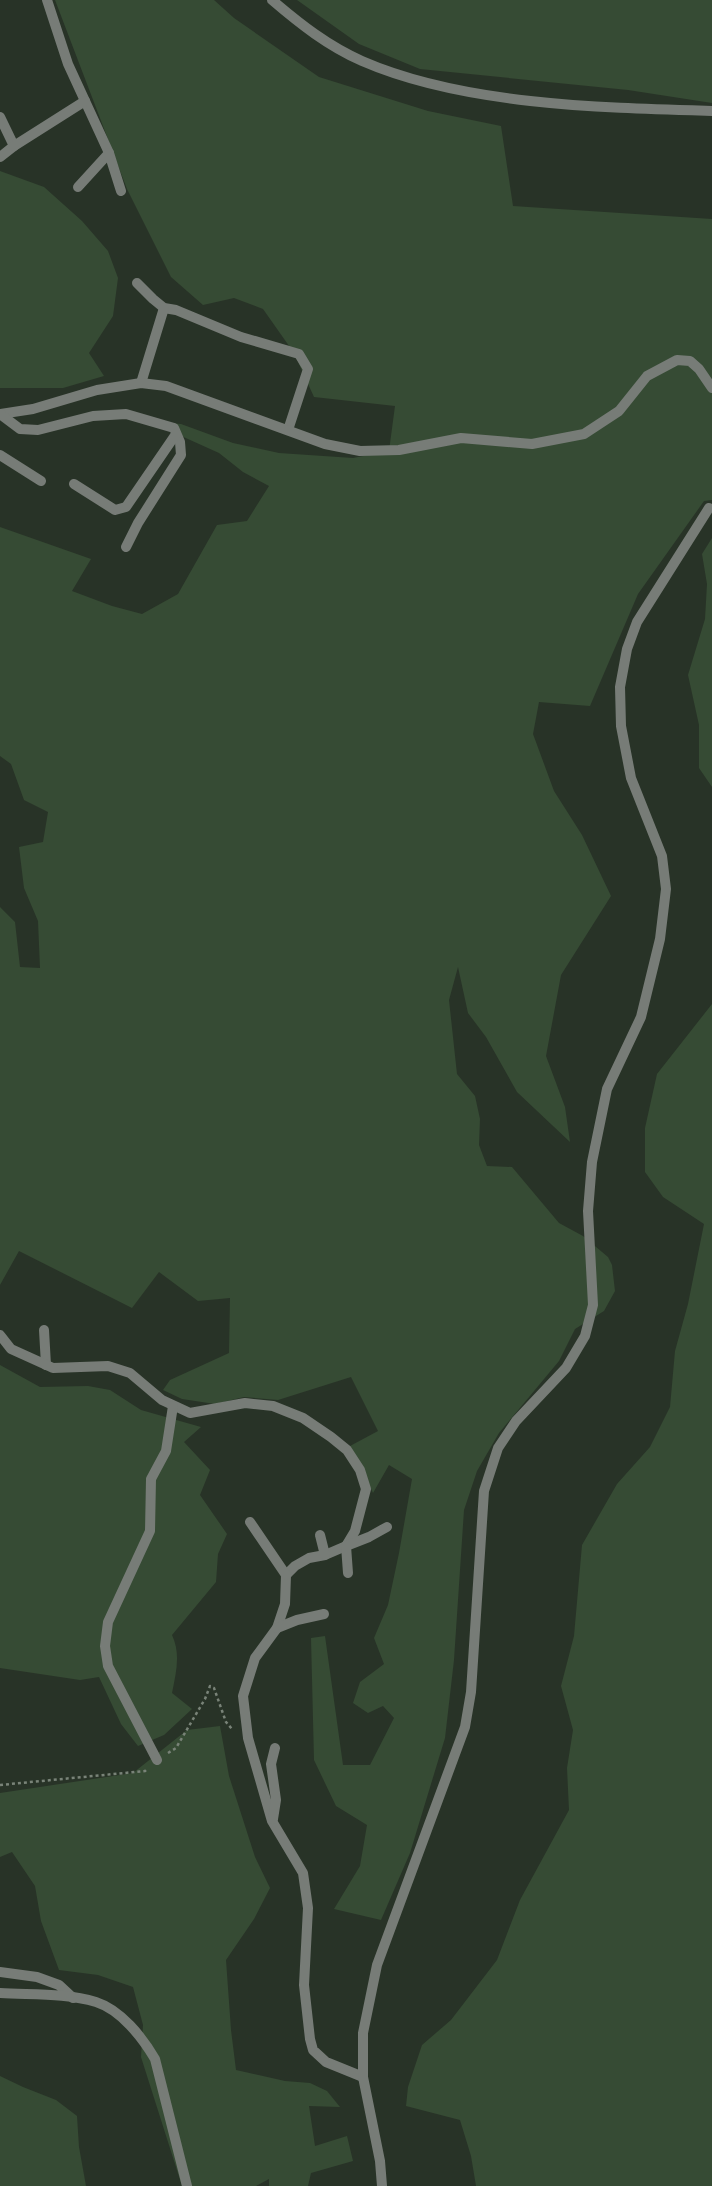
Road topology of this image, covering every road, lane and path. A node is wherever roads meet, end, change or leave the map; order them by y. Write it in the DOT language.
graph roads {
  1 [pos="47,0"];
  2 [pos="272,0"];
  3 [pos="85,101"];
  4 [pos="712,111"];
  5 [pos="0,118"];
  6 [pos="14,146"];
  7 [pos="109,153"];
  8 [pos="0,157"];
  9 [pos="78,187"];
  10 [pos="121,191"];
  11 [pos="137,283"];
  12 [pos="164,308"];
  13 [pos="142,383"];
  14 [pos="712,388"];
  15 [pos="0,414"];
  16 [pos="288,430"];
  17 [pos="176,434"];
  18 [pos="0,455"];
  19 [pos="41,481"];
  20 [pos="74,484"];
  21 [pos="709,508"];
  22 [pos="126,547"];
  23 [pos="44,1330"];
  24 [pos="0,1335"];
  25 [pos="46,1365"];
  26 [pos="173,1406"];
  27 [pos="250,1522"];
  28 [pos="388,1527"];
  29 [pos="320,1535"];
  30 [pos="346,1546"];
  31 [pos="325,1555"];
  32 [pos="348,1573"];
  33 [pos="286,1575"];
  34 [pos="324,1614"];
  35 [pos="277,1628"];
  36 [pos="275,1748"];
  37 [pos="157,1760"];
  38 [pos="272,1821"];
  39 [pos="0,1972"];
  40 [pos="0,1993"];
  41 [pos="73,1998"];
  42 [pos="363,2077"];
  43 [pos="187,2186"];
  44 [pos="382,2186"];
  1 -- 3 [label="street"];
  2 -- 4 [label="street"];
  3 -- 6 [label="street"];
  3 -- 7 [label="street"];
  5 -- 6 [label="street"];
  6 -- 8 [label="street"];
  7 -- 9 [label="street"];
  7 -- 10 [label="street"];
  11 -- 12 [label="street"];
  12 -- 13 [label="street"];
  12 -- 16 [label="street"];
  13 -- 15 [label="street"];
  13 -- 16 [label="street"];
  14 -- 16 [label="street"];
  15 -- 17 [label="street"];
  17 -- 20 [label="street"];
  17 -- 22 [label="street"];
  18 -- 19 [label="street"];
  21 -- 42 [label="street"];
  23 -- 25 [label="street"];
  24 -- 25 [label="street"];
  25 -- 26 [label="street"];
  26 -- 30 [label="street"];
  26 -- 37 [label="street"];
  27 -- 33 [label="street"];
  28 -- 30 [label="street"];
  29 -- 31 [label="street"];
  30 -- 31 [label="street"];
  30 -- 32 [label="street"];
  31 -- 33 [label="street"];
  33 -- 35 [label="street"];
  34 -- 35 [label="street"];
  35 -- 38 [label="street"];
  36 -- 38 [label="street"];
  38 -- 42 [label="street"];
  39 -- 41 [label="street"];
  40 -- 41 [label="street"];
  41 -- 43 [label="street"];
  42 -- 44 [label="street"];
}
